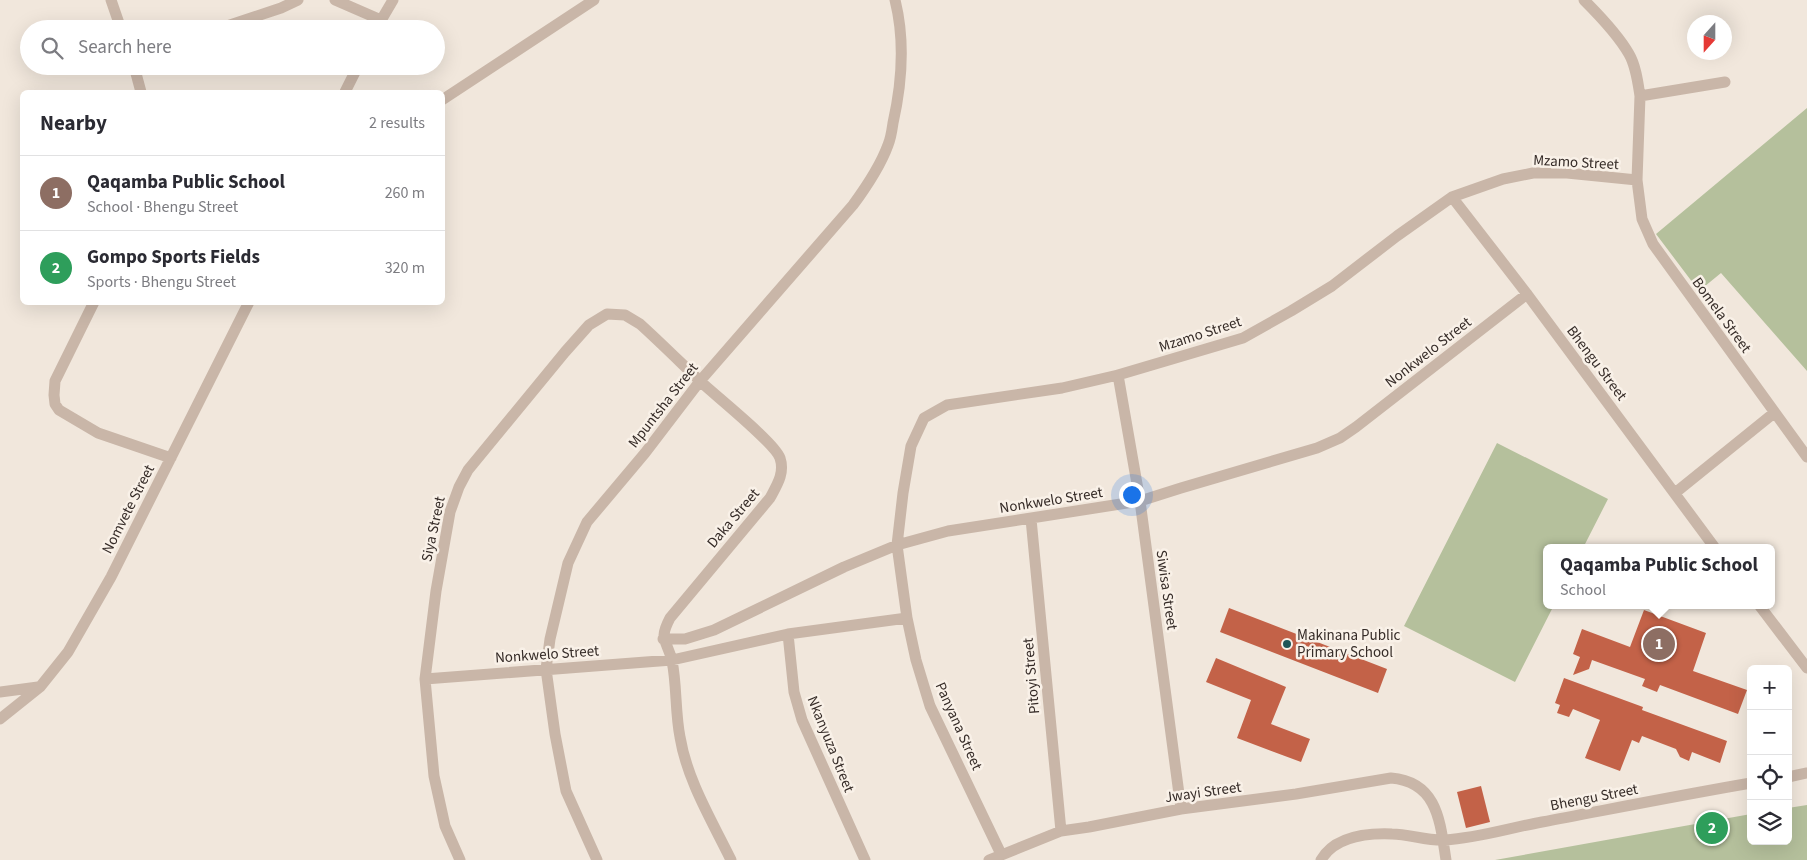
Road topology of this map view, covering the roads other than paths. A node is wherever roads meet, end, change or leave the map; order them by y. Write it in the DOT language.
graph roads {
  1 [pos="111,0"];
  2 [pos="298,0"];
  3 [pos="335,0"];
  4 [pos="393,0"];
  5 [pos="594,0"];
  6 [pos="895,0"];
  7 [pos="1584,0"];
  8 [pos="118,20"];
  9 [pos="245,20"];
  10 [pos="371,20"];
  11 [pos="380,20"];
  12 [pos="136,75"];
  13 [pos="354,75"];
  14 [pos="1725,82"];
  15 [pos="140,90"];
  16 [pos="346,90"];
  17 [pos="1640,96"];
  18 [pos="445,98"];
  19 [pos="1637,180"];
  20 [pos="1452,197"];
  21 [pos="1527,294"];
  22 [pos="93,305"];
  23 [pos="248,305"];
  24 [pos="1118,375"];
  25 [pos="700,381"];
  26 [pos="1774,413"];
  27 [pos="1807,457"];
  28 [pos="171,458"];
  29 [pos="1675,493"];
  30 [pos="1140,501"];
  31 [pos="1031,518"];
  32 [pos="1712,544"];
  33 [pos="898,545"];
  34 [pos="1762,609"];
  35 [pos="907,618"];
  36 [pos="788,634"];
  37 [pos="663,639"];
  38 [pos="672,660"];
  39 [pos="1807,668"];
  40 [pos="546,669"];
  41 [pos="425,679"];
  42 [pos="40,687"];
  43 [pos="0,692"];
  44 [pos="0,719"];
  45 [pos="1807,774"];
  46 [pos="1792,776"];
  47 [pos="1747,784"];
  48 [pos="1181,809"];
  49 [pos="1061,831"];
  50 [pos="1443,840"];
  51 [pos="1001,854"];
  52 [pos="460,860"];
  53 [pos="597,860"];
  54 [pos="731,860"];
  55 [pos="865,860"];
  56 [pos="989,860"];
  57 [pos="1320,860"];
  58 [pos="1446,860"];
  1 -- 8 [label="street"];
  2 -- 9 [label="street"];
  3 -- 10 [label="street"];
  4 -- 11 [label="street"];
  5 -- 18 [label="street"];
  6 -- 25 [label="street, Mpuntsha Street"];
  7 -- 17 [label="street, Bomela Street"];
  12 -- 15 [label="street"];
  13 -- 16 [label="street"];
  14 -- 17 [label="street"];
  17 -- 19 [label="street, Bomela Street"];
  19 -- 20 [label="street, Mzamo Street"];
  19 -- 26 [label="street, Bomela Street"];
  20 -- 21 [label="street, Bhengu Street"];
  20 -- 24 [label="street, Mzamo Street"];
  21 -- 29 [label="street, Bhengu Street"];
  21 -- 30 [label="street, Nonkwelo Street"];
  22 -- 28 [label="street"];
  23 -- 28 [label="street, Nomvete Street"];
  24 -- 30 [label="street, Siwisa Street"];
  24 -- 33 [label="street, Mzamo Street"];
  25 -- 37 [label="street, Daka Street"];
  25 -- 40 [label="street, Mpuntsha Street"];
  25 -- 41 [label="street, Siya Street"];
  26 -- 27 [label="street, Bomela Street"];
  26 -- 29 [label="street"];
  28 -- 42 [label="street, Nomvete Street"];
  29 -- 32 [label="street, Bhengu Street"];
  30 -- 31 [label="street, Nonkwelo Street"];
  30 -- 48 [label="street, Siwisa Street"];
  31 -- 33 [label="street, Nonkwelo Street"];
  31 -- 49 [label="street, Pitoyi Street"];
  33 -- 35 [label="street, Panyana Street"];
  33 -- 37 [label="street, Nonkwelo Street"];
  34 -- 39 [label="street"];
  35 -- 36 [label="street, Nonkwelo Street"];
  35 -- 51 [label="street, Panyana Street"];
  36 -- 38 [label="street, Nonkwelo Street"];
  36 -- 55 [label="street, Nkanyuza Street"];
  37 -- 38 [label="street"];
  38 -- 40 [label="street, Nonkwelo Street"];
  38 -- 54 [label="street"];
  40 -- 41 [label="street, Nonkwelo Street"];
  40 -- 53 [label="street, Mpuntsha Street"];
  41 -- 52 [label="street, Siya Street"];
  42 -- 43 [label="street"];
  42 -- 44 [label="street, Nomvete Street"];
  45 -- 46 [label="street"];
  47 -- 50 [label="street, Bhengu Street"];
  48 -- 49 [label="street, Jwayi Street"];
  48 -- 50 [label="street, Jwayi Street"];
  49 -- 51 [label="street, Jwayi Street"];
  50 -- 57 [label="street, Bhengu Street"];
  50 -- 58 [label="street"];
  51 -- 56 [label="street, Jwayi Street"];
}
